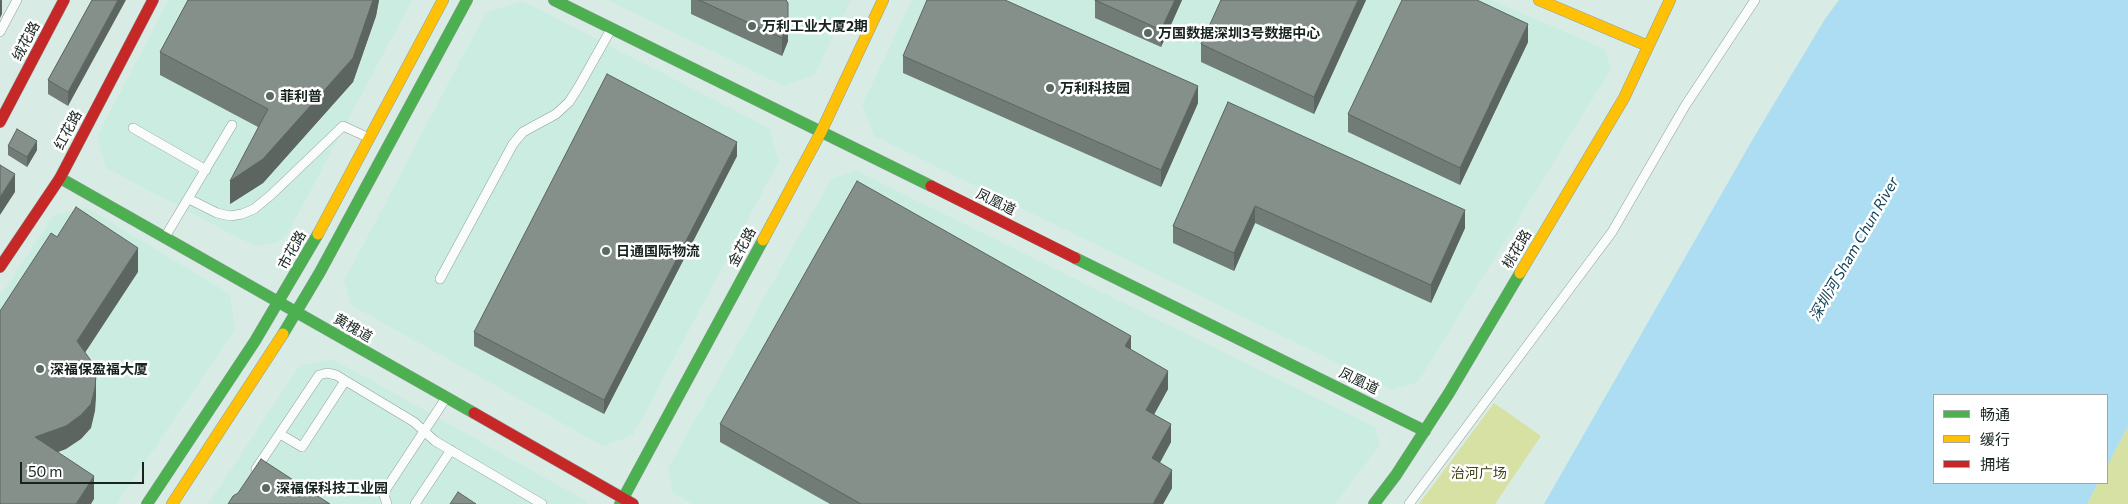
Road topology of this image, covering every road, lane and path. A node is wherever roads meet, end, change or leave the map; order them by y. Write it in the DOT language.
graph roads {
  1 [pos="17,0"];
  2 [pos="64,0"];
  3 [pos="153,0"];
  4 [pos="443,0"];
  5 [pos="467,0"];
  6 [pos="554,0"];
  7 [pos="882,0"];
  8 [pos="1539,0"];
  9 [pos="1670,0"];
  10 [pos="1755,0"];
  11 [pos="611,28"];
  12 [pos="0,32"];
  13 [pos="1648,46"];
  14 [pos="0,122"];
  15 [pos="232,125"];
  16 [pos="133,128"];
  17 [pos="821,132"];
  18 [pos="369,138"];
  19 [pos="206,170"];
  20 [pos="60,178"];
  21 [pos="189,199"];
  22 [pos="165,237"];
  23 [pos="0,267"];
  24 [pos="440,279"];
  25 [pos="279,302"];
  26 [pos="296,312"];
  27 [pos="345,381"];
  28 [pos="446,398"];
  29 [pos="424,430"];
  30 [pos="1425,431"];
  31 [pos="280,434"];
  32 [pos="450,450"];
  33 [pos="253,474"];
  34 [pos="625,502"];
  35 [pos="147,504"];
  36 [pos="172,504"];
  37 [pos="387,504"];
  38 [pos="415,504"];
  39 [pos="542,504"];
  40 [pos="1374,504"];
  41 [pos="1409,504"];
  1 -- 12 [label="lane"];
  2 -- 14 [label="street, 绒花路"];
  3 -- 20 [label="street, 红花路"];
  4 -- 18 [label="street, 市花路"];
  5 -- 26 [label="street"];
  6 -- 11 [label="street, 凤凰道"];
  7 -- 17 [label="street, 金花路"];
  8 -- 13 [label="street"];
  9 -- 13 [label="street, 桃花路"];
  10 -- 41 [label="lane"];
  11 -- 17 [label="street, 凤凰道"];
  11 -- 24 [label="lane"];
  13 -- 30 [label="street, 桃花路"];
  15 -- 19 [label="lane"];
  16 -- 19 [label="lane"];
  17 -- 30 [label="street, 凤凰道"];
  17 -- 34 [label="street, 金花路"];
  18 -- 21 [label="lane"];
  18 -- 25 [label="street, 市花路"];
  19 -- 21 [label="lane"];
  20 -- 22 [label="street, 黄槐道"];
  20 -- 23 [label="street, 红花路"];
  21 -- 22 [label="lane"];
  22 -- 25 [label="street, 黄槐道"];
  25 -- 26 [label="street, 黄槐道"];
  25 -- 35 [label="street, 市花路"];
  26 -- 28 [label="street, 黄槐道"];
  26 -- 36 [label="street"];
  27 -- 29 [label="lane"];
  27 -- 31 [label="lane"];
  27 -- 31 [label="lane"];
  28 -- 29 [label="lane"];
  28 -- 34 [label="street, 黄槐道"];
  29 -- 32 [label="lane"];
  29 -- 37 [label="lane"];
  30 -- 40 [label="street, 桃花路"];
  31 -- 33 [label="lane"];
  32 -- 38 [label="lane"];
  32 -- 39 [label="lane"];
}
